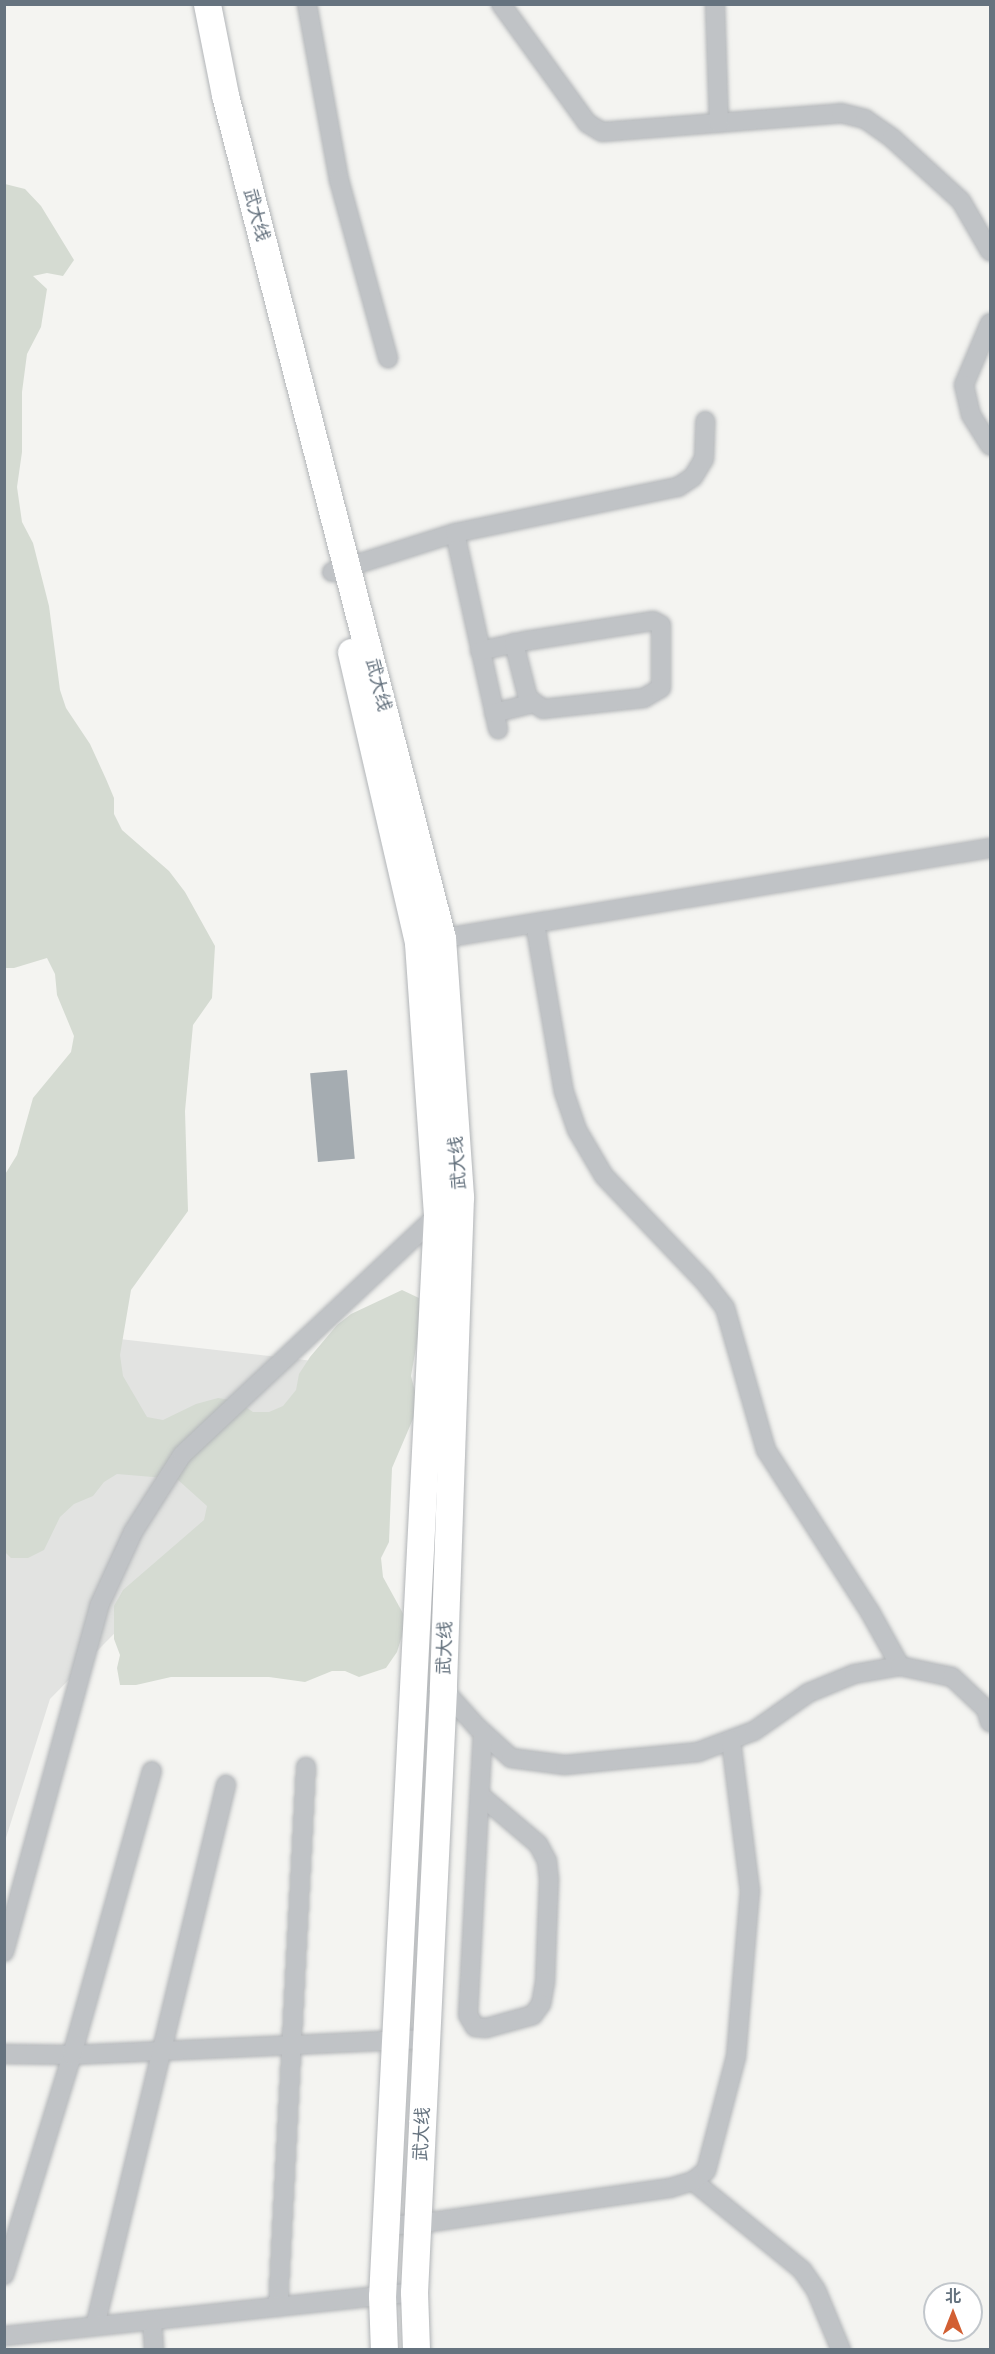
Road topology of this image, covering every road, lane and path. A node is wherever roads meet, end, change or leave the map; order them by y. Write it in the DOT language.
graph roads {
  1 [pos="190,4"];
  2 [pos="207,4"];
  3 [pos="307,4"];
  4 [pos="501,4"];
  5 [pos="715,4"];
  6 [pos="719,123"];
  7 [pos="990,251"];
  8 [pos="990,323"];
  9 [pos="388,358"];
  10 [pos="705,421"];
  11 [pos="990,446"];
  12 [pos="455,533"];
  13 [pos="340,569"];
  14 [pos="514,644"];
  15 [pos="480,651"];
  16 [pos="534,703"];
  17 [pos="990,848"];
  18 [pos="535,923"];
  19 [pos="430,940"];
  20 [pos="460,1197"];
  21 [pos="437,1215"];
  22 [pos="900,1666"];
  23 [pos="443,1689"];
  24 [pos="990,1722"];
  25 [pos="483,1733"];
  26 [pos="731,1740"];
  27 [pos="306,1767"];
  28 [pos="152,1771"];
  29 [pos="226,1785"];
  30 [pos="480,1795"];
  31 [pos="9,1928"];
  32 [pos="4,1952"];
  33 [pos="426,2039"];
  34 [pos="394,2041"];
  35 [pos="291,2045"];
  36 [pos="163,2050"];
  37 [pos="4,2054"];
  38 [pos="72,2055"];
  39 [pos="693,2181"];
  40 [pos="417,2224"];
  41 [pos="385,2226"];
  42 [pos="4,2275"];
  43 [pos="414,2292"];
  44 [pos="382,2296"];
  45 [pos="278,2307"];
  46 [pos="152,2320"];
  47 [pos="95,2326"];
  48 [pos="4,2336"];
  49 [pos="154,2349"];
  50 [pos="384,2349"];
  51 [pos="416,2349"];
  52 [pos="841,2349"];
  1 -- 13 [label="highway, 武大线"];
  2 -- 13 [label="highway, 武大线"];
  3 -- 9 [label="street"];
  4 -- 6 [label="street"];
  5 -- 6 [label="street"];
  6 -- 7 [label="street"];
  8 -- 11 [label="street"];
  10 -- 12 [label="street"];
  12 -- 13 [label="street"];
  12 -- 15 [label="street"];
  13 -- 19 [label="highway, 武大线"];
  14 -- 15 [label="street"];
  14 -- 16 [label="street"];
  14 -- 16 [label="street"];
  15 -- 16 [label="street"];
  17 -- 18 [label="street"];
  18 -- 19 [label="street"];
  18 -- 22 [label="street"];
  19 -- 20 [label="highway, 武大线"];
  19 -- 21 [label="highway, 武大线"];
  20 -- 21 [label="street"];
  20 -- 23 [label="highway, 武大线"];
  21 -- 31 [label="street"];
  21 -- 34 [label="highway, 武大线"];
  22 -- 24 [label="street"];
  22 -- 26 [label="street"];
  23 -- 25 [label="street"];
  23 -- 33 [label="highway, 武大线"];
  25 -- 26 [label="street"];
  25 -- 30 [label="street"];
  26 -- 39 [label="street"];
  27 -- 35 [label="street"];
  28 -- 38 [label="street"];
  29 -- 36 [label="street"];
  30 -- 30 [label="street"];
  31 -- 32 [label="street"];
  33 -- 34 [label="street"];
  33 -- 40 [label="highway, 武大线"];
  34 -- 35 [label="street"];
  34 -- 41 [label="highway, 武大线"];
  35 -- 36 [label="street"];
  35 -- 45 [label="street"];
  36 -- 38 [label="street"];
  36 -- 47 [label="street"];
  37 -- 38 [label="street"];
  38 -- 42 [label="street"];
  39 -- 40 [label="street"];
  39 -- 52 [label="street"];
  40 -- 41 [label="street"];
  40 -- 43 [label="highway, 武大线"];
  41 -- 44 [label="highway, 武大线"];
  43 -- 44 [label="street"];
  43 -- 51 [label="highway, 武大线"];
  44 -- 45 [label="street"];
  44 -- 50 [label="highway, 武大线"];
  45 -- 46 [label="street"];
  46 -- 47 [label="street"];
  46 -- 49 [label="street"];
  47 -- 48 [label="street"];
}
